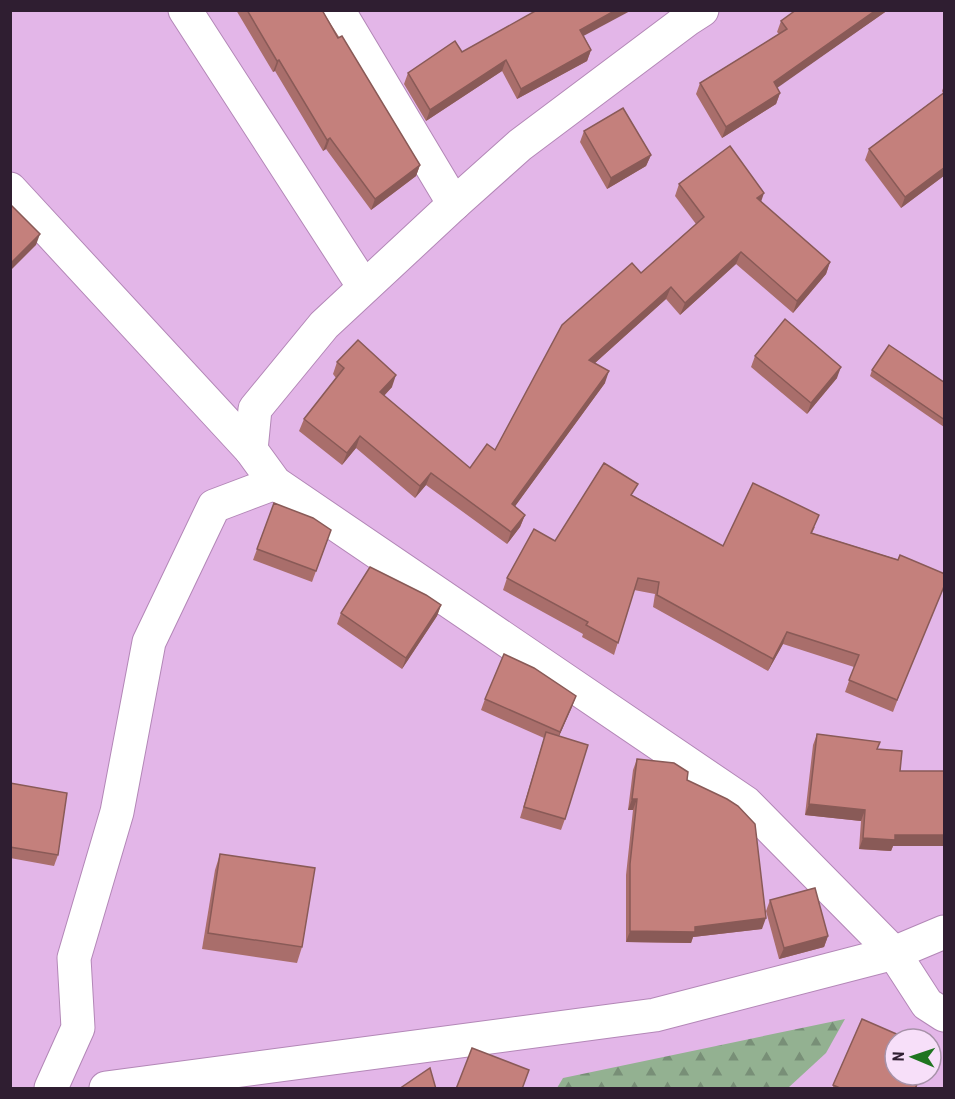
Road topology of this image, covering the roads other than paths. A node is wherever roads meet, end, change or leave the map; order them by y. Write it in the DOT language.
graph roads {
  1 [pos="184,10"];
  2 [pos="338,10"];
  3 [pos="702,10"];
  4 [pos="10,189"];
  5 [pos="454,204"];
  6 [pos="364,287"];
  7 [pos="251,450"];
  8 [pos="275,483"];
  9 [pos="945,932"];
  10 [pos="894,953"];
  11 [pos="945,1015"];
  12 [pos="51,1089"];
  13 [pos="106,1089"];
  1 -- 6 [label="street"];
  2 -- 5 [label="street"];
  3 -- 5 [label="street"];
  4 -- 7 [label="street"];
  5 -- 6 [label="street"];
  6 -- 7 [label="street"];
  7 -- 8 [label="street"];
  8 -- 10 [label="street"];
  8 -- 12 [label="street"];
  9 -- 10 [label="street"];
  10 -- 11 [label="street"];
  10 -- 13 [label="street"];
}
